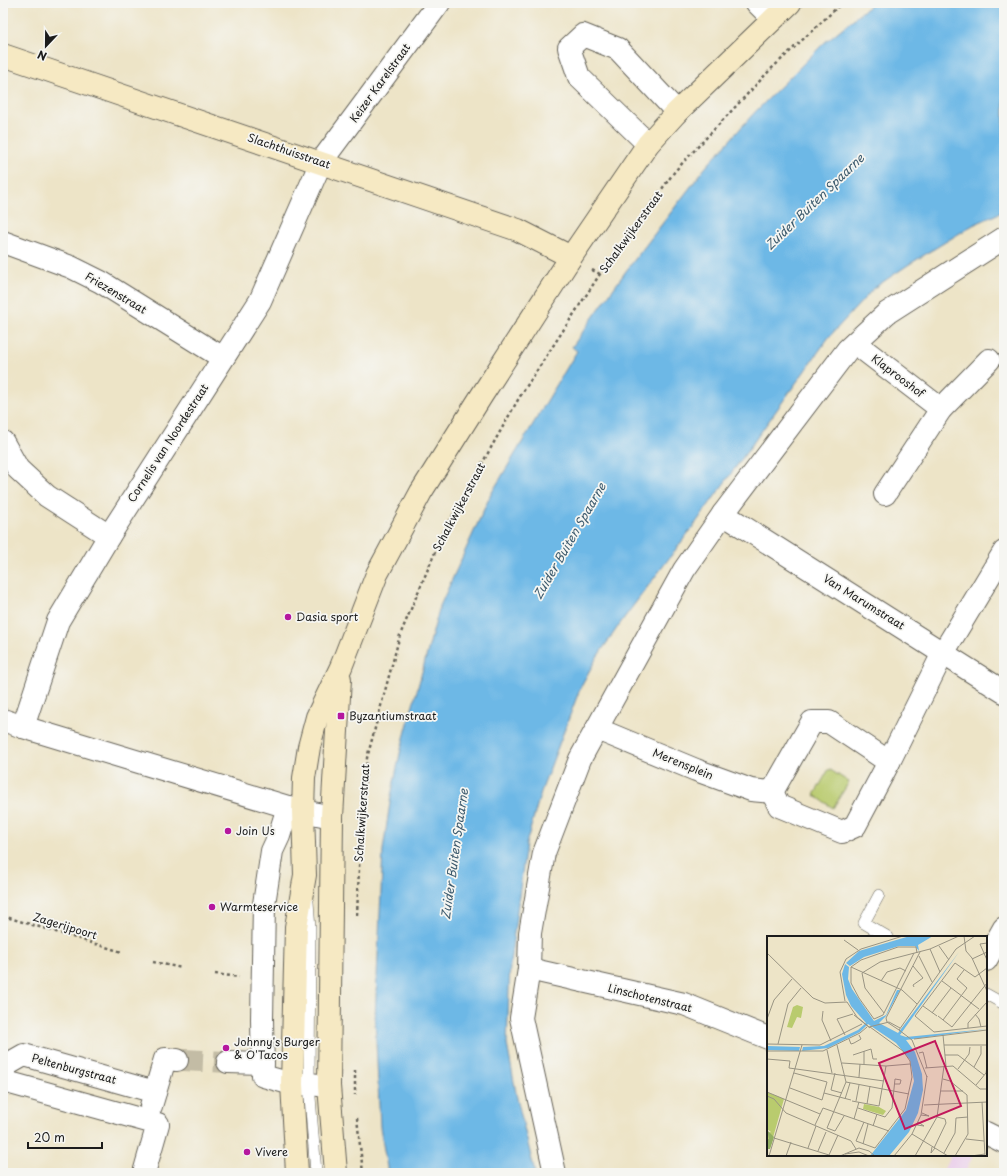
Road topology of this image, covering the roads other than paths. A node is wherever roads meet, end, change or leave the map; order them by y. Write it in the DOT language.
graph roads {
  1 [pos="439,3"];
  2 [pos="757,3"];
  3 [pos="790,3"];
  4 [pos="773,20"];
  5 [pos="3,55"];
  6 [pos="677,112"];
  7 [pos="648,144"];
  8 [pos="321,162"];
  9 [pos="1004,238"];
  10 [pos="3,242"];
  11 [pos="571,257"];
  12 [pos="855,343"];
  13 [pos="223,358"];
  14 [pos="989,360"];
  15 [pos="941,409"];
  16 [pos="3,442"];
  17 [pos="885,494"];
  18 [pos="723,514"];
  19 [pos="108,536"];
  20 [pos="1004,552"];
  21 [pos="943,653"];
  22 [pos="341,667"];
  23 [pos="1004,692"];
  24 [pos="3,720"];
  25 [pos="23,727"];
  26 [pos="597,729"];
  27 [pos="890,762"];
  28 [pos="772,792"];
  29 [pos="295,809"];
  30 [pos="332,817"];
  31 [pos="879,894"];
  32 [pos="1004,928"];
  33 [pos="886,936"];
  34 [pos="987,958"];
  35 [pos="529,969"];
  36 [pos="987,995"];
  37 [pos="1004,1004"];
  38 [pos="767,1038"];
  39 [pos="177,1060"];
  40 [pos="228,1062"];
  41 [pos="263,1063"];
  42 [pos="3,1067"];
  43 [pos="3,1081"];
  44 [pos="124,1083"];
  45 [pos="310,1085"];
  46 [pos="39,1091"];
  47 [pos="155,1092"];
  48 [pos="146,1121"];
  49 [pos="987,1134"];
  50 [pos="1004,1142"];
  51 [pos="144,1173"];
  52 [pos="296,1173"];
  53 [pos="316,1173"];
  54 [pos="336,1173"];
  55 [pos="555,1173"];
  1 -- 8 [label="street, Keizer Karelstraat"];
  2 -- 4 [label="street"];
  3 -- 4 [label="main road"];
  4 -- 6 [label="main road"];
  5 -- 8 [label="main road, Slachthuisstraat"];
  6 -- 7 [label="main road"];
  6 -- 7 [label="street"];
  7 -- 11 [label="main road"];
  8 -- 11 [label="main road, Slachthuisstraat"];
  8 -- 13 [label="street, Cornelis van Noordestraat"];
  9 -- 12 [label="street"];
  10 -- 13 [label="street, Friezenstraat"];
  11 -- 22 [label="main road"];
  12 -- 15 [label="street, Klaprooshof"];
  12 -- 18 [label="street"];
  13 -- 19 [label="street, Cornelis van Noordestraat"];
  14 -- 15 [label="street"];
  15 -- 17 [label="street"];
  16 -- 19 [label="street"];
  18 -- 21 [label="street, Van Marumstraat"];
  18 -- 26 [label="street"];
  19 -- 25 [label="street, Cornelis van Noordestraat"];
  20 -- 21 [label="street"];
  21 -- 23 [label="street, Van Marumstraat"];
  21 -- 27 [label="street"];
  22 -- 29 [label="main road"];
  22 -- 30 [label="main road"];
  24 -- 25 [label="street"];
  25 -- 29 [label="street"];
  26 -- 28 [label="street, Merensplein"];
  26 -- 35 [label="street"];
  27 -- 28 [label="street"];
  27 -- 28 [label="street"];
  29 -- 30 [label="street"];
  29 -- 41 [label="street"];
  29 -- 45 [label="main road"];
  30 -- 45 [label="main road"];
  31 -- 33 [label="lane"];
  32 -- 34 [label="street"];
  35 -- 38 [label="street, Linschotenstraat"];
  35 -- 55 [label="street"];
  36 -- 37 [label="lane"];
  39 -- 47 [label="street"];
  40 -- 41 [label="street"];
  41 -- 45 [label="street"];
  42 -- 44 [label="street, Peltenburgstraat"];
  43 -- 46 [label="street, Peltenburgstraat"];
  44 -- 46 [label="street, Peltenburgstraat"];
  44 -- 47 [label="street, Peltenburgstraat"];
  45 -- 52 [label="main road"];
  45 -- 53 [label="lane"];
  45 -- 54 [label="main road"];
  46 -- 48 [label="street, Peltenburgstraat"];
  47 -- 48 [label="street"];
  48 -- 51 [label="street"];
  49 -- 50 [label="street"];
}
